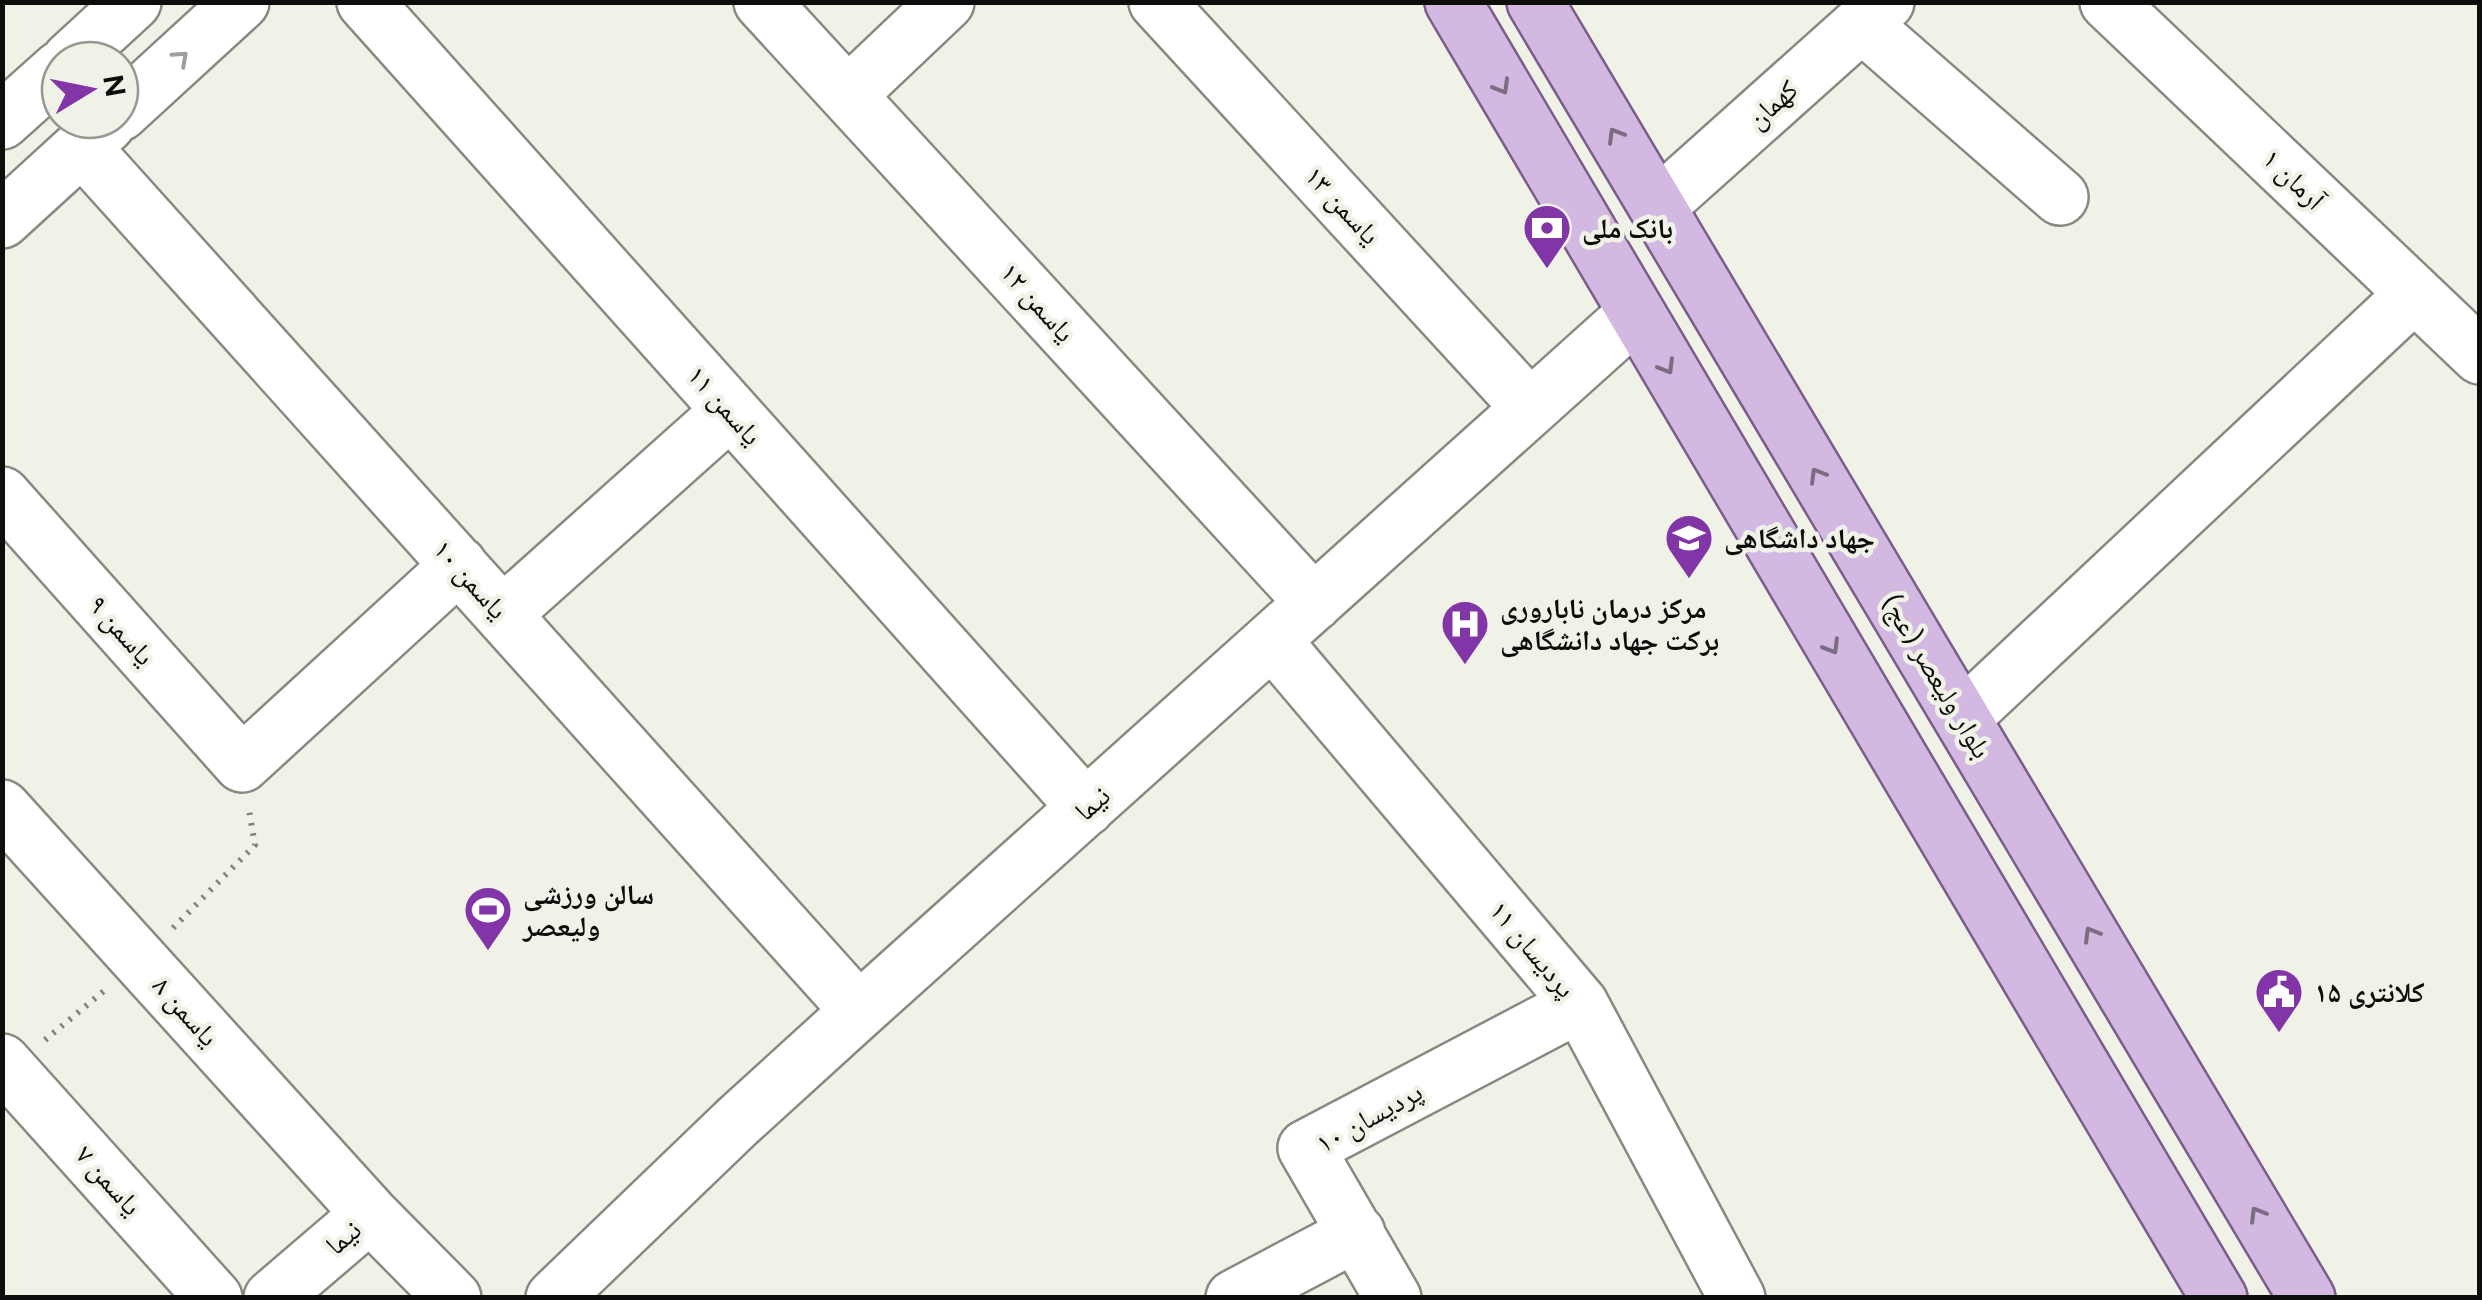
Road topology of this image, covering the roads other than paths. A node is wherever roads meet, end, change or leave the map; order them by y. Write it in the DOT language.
graph roads {
  1 [pos="133,2"];
  2 [pos="242,2"];
  3 [pos="365,2"];
  4 [pos="762,2"];
  5 [pos="946,2"];
  6 [pos="1156,2"];
  7 [pos="1452,2"];
  8 [pos="1536,2"];
  9 [pos="2108,2"];
  10 [pos="1874,13"];
  11 [pos="92,40"];
  12 [pos="40,87"];
  13 [pos="140,95"];
  14 [pos="848,95"];
  15 [pos="2,121"];
  16 [pos="91,140"];
  17 [pos="115,140"];
  18 [pos="2060,197"];
  19 [pos="1658,206"];
  20 [pos="2,220"];
  21 [pos="2414,294"];
  22 [pos="1635,314"];
  23 [pos="2480,356"];
  24 [pos="1530,408"];
  25 [pos="730,411"];
  26 [pos="2,495"];
  27 [pos="458,565"];
  28 [pos="1314,603"];
  29 [pos="503,614"];
  30 [pos="1272,640"];
  31 [pos="1962,718"];
  32 [pos="2,808"];
  33 [pos="1086,808"];
  34 [pos="2128,998"];
  35 [pos="1580,1004"];
  36 [pos="859,1011"];
  37 [pos="2067,1044"];
  38 [pos="2,1062"];
  39 [pos="2200,1118"];
  40 [pos="2134,1154"];
  41 [pos="370,1214"];
  42 [pos="1357,1233"];
  43 [pos="2218,1297"];
  44 [pos="214,1298"];
  45 [pos="272,1298"];
  46 [pos="454,1298"];
  47 [pos="554,1298"];
  48 [pos="1234,1298"];
  49 [pos="1393,1298"];
  50 [pos="1737,1298"];
  51 [pos="2307,1298"];
  1 -- 11 [label="street"];
  13 -- 2 [label="street, one-way"];
  3 -- 25 [label="street, یاسمن ۱۱"];
  4 -- 14 [label="street, یاسمن ۱۲"];
  5 -- 14 [label="street"];
  6 -- 24 [label="street, یاسمن ۱۳"];
  7 -- 22 [label="main road, one-way"];
  19 -- 8 [label="main road, بلوار ولیعصر (عج), one-way"];
  9 -- 21 [label="street, آرمان ۱"];
  10 -- 18 [label="street"];
  10 -- 19 [label="street, کهمان"];
  12 -- 15 [label="street"];
  14 -- 28 [label="street, یاسمن ۱۲"];
  16 -- 20 [label="street"];
  17 -- 27 [label="street, یاسمن ۱۰"];
  31 -- 19 [label="main road, بلوار ولیعصر (عج), one-way"];
  21 -- 23 [label="street, آرمان ۱"];
  21 -- 31 [label="street"];
  22 -- 24 [label="street, نیما"];
  22 -- 37 [label="main road, one-way"];
  24 -- 28 [label="street, نیما"];
  25 -- 29 [label="street"];
  25 -- 33 [label="street, یاسمن ۱۱"];
  26 -- 27 [label="street, یاسمن ۹"];
  27 -- 29 [label="street, یاسمن ۱۰"];
  28 -- 30 [label="street, نیما"];
  29 -- 36 [label="street, یاسمن ۱۰"];
  30 -- 33 [label="street, نیما"];
  30 -- 35 [label="street, پردیسان ۱۱"];
  34 -- 31 [label="main road, بلوار ولیعصر (عج), one-way"];
  32 -- 41 [label="street, یاسمن ۸"];
  33 -- 36 [label="street, نیما"];
  34 -- 37 [label="main road"];
  34 -- 39 [label="main road, بلوار ولیعصر (عج)"];
  35 -- 42 [label="street, پردیسان ۱۰"];
  35 -- 50 [label="street, پردیسان ۱۱"];
  36 -- 47 [label="street, نیما"];
  37 -- 40 [label="main road"];
  38 -- 44 [label="street, یاسمن ۷"];
  39 -- 40 [label="main road"];
  51 -- 39 [label="main road, بلوار ولیعصر (عج), one-way"];
  40 -- 43 [label="main road"];
  41 -- 45 [label="street, نیما"];
  41 -- 46 [label="street, نیما"];
  42 -- 48 [label="street"];
  42 -- 49 [label="street, پردیسان ۱۰"];
}
